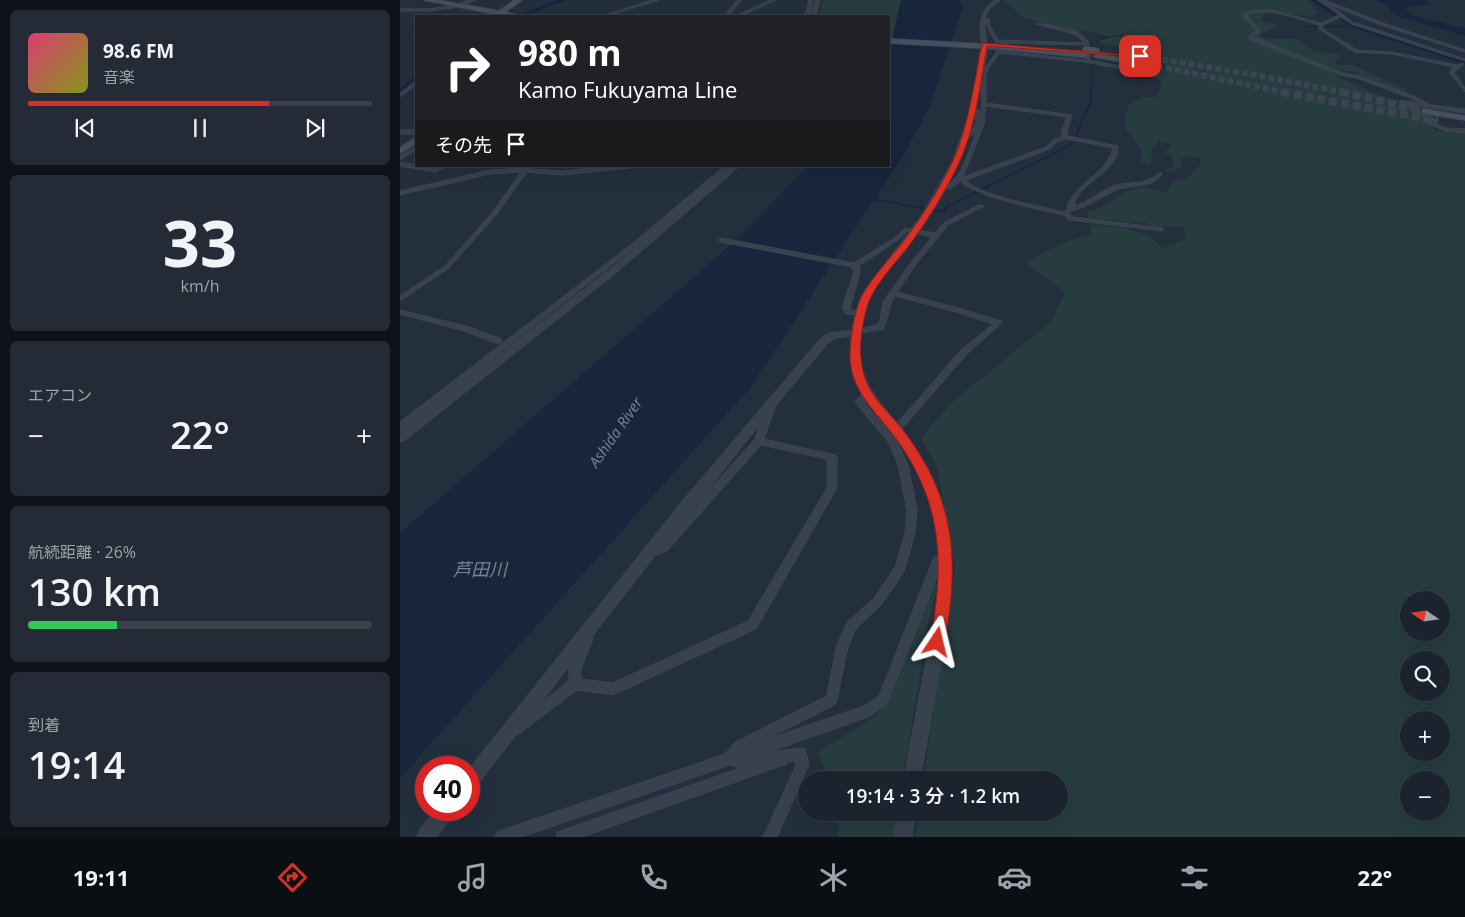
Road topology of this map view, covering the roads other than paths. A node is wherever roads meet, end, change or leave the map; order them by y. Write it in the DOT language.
graph roads {
  1 [pos="474,0"];
  2 [pos="519,0"];
  3 [pos="657,0"];
  4 [pos="740,0"];
  5 [pos="774,0"];
  6 [pos="811,0"];
  7 [pos="818,0"];
  8 [pos="998,0"];
  9 [pos="1320,0"];
  10 [pos="426,1"];
  11 [pos="453,6"];
  12 [pos="400,10"];
  13 [pos="498,15"];
  14 [pos="607,15"];
  15 [pos="727,15"];
  16 [pos="740,15"];
  17 [pos="806,15"];
  18 [pos="813,15"];
  19 [pos="1340,16"];
  20 [pos="982,18"];
  21 [pos="1038,24"];
  22 [pos="1321,25"];
  23 [pos="890,40"];
  24 [pos="1415,44"];
  25 [pos="985,45"];
  26 [pos="1408,47"];
  27 [pos="1401,49"];
  28 [pos="1465,51"];
  29 [pos="1085,53"];
  30 [pos="1392,53"];
  31 [pos="1097,54"];
  32 [pos="1153,58"];
  33 [pos="1465,61"];
  34 [pos="1157,66"];
  35 [pos="1456,66"];
  36 [pos="1142,72"];
  37 [pos="982,75"];
  38 [pos="415,84"];
  39 [pos="1465,91"];
  40 [pos="400,96"];
  41 [pos="983,104"];
  42 [pos="1427,108"];
  43 [pos="973,110"];
  44 [pos="1465,111"];
  45 [pos="1465,118"];
  46 [pos="1438,121"];
  47 [pos="980,123"];
  48 [pos="1465,124"];
  49 [pos="1465,131"];
  50 [pos="400,132"];
  51 [pos="415,132"];
  52 [pos="966,136"];
  53 [pos="1069,138"];
  54 [pos="1081,140"];
  55 [pos="415,142"];
  56 [pos="415,150"];
  57 [pos="400,151"];
  58 [pos="400,158"];
  59 [pos="400,164"];
  60 [pos="415,167"];
  61 [pos="418,167"];
  62 [pos="442,167"];
  63 [pos="620,167"];
  64 [pos="728,167"];
  65 [pos="736,167"];
  66 [pos="525,171"];
  67 [pos="1160,174"];
  68 [pos="961,178"];
  69 [pos="942,189"];
  70 [pos="402,191"];
  71 [pos="981,206"];
  72 [pos="1072,208"];
  73 [pos="1066,214"];
  74 [pos="1161,230"];
  75 [pos="914,231"];
  76 [pos="937,236"];
  77 [pos="721,240"];
  78 [pos="855,265"];
  79 [pos="893,292"];
  80 [pos="400,299"];
  81 [pos="400,312"];
  82 [pos="860,313"];
  83 [pos="858,332"];
  84 [pos="498,341"];
  85 [pos="866,394"];
  86 [pos="774,398"];
  87 [pos="400,427"];
  88 [pos="896,430"];
  89 [pos="400,438"];
  90 [pos="759,440"];
  91 [pos="648,556"];
  92 [pos="946,558"];
  93 [pos="587,630"];
  94 [pos="575,684"];
  95 [pos="509,731"];
  96 [pos="800,754"];
  97 [pos="730,758"];
  98 [pos="480,768"];
  99 [pos="914,771"];
  100 [pos="438,821"];
  101 [pos="906,821"];
  102 [pos="425,837"];
  103 [pos="502,837"];
  104 [pos="563,837"];
  105 [pos="770,837"];
  106 [pos="903,837"];
  1 -- 11 [label="street"];
  2 -- 13 [label="main road"];
  3 -- 14 [label="street"];
  4 -- 15 [label="street"];
  5 -- 16 [label="street"];
  6 -- 17 [label="street"];
  7 -- 18 [label="street"];
  8 -- 20 [label="street"];
  9 -- 19 [label="street"];
  9 -- 28 [label="street"];
  10 -- 11 [label="main road"];
  11 -- 12 [label="street"];
  11 -- 13 [label="main road"];
  19 -- 22 [label="street"];
  19 -- 24 [label="street"];
  20 -- 25 [label="street"];
  20 -- 29 [label="street"];
  21 -- 29 [label="street"];
  22 -- 30 [label="street"];
  22 -- 42 [label="street"];
  23 -- 25 [label="main road"];
  24 -- 26 [label="street"];
  24 -- 33 [label="street"];
  25 -- 29 [label="main road"];
  25 -- 37 [label="street"];
  27 -- 30 [label="street"];
  29 -- 31 [label="main road"];
  29 -- 36 [label="street"];
  29 -- 37 [label="street"];
  30 -- 35 [label="street"];
  31 -- 32 [label="main road"];
  31 -- 34 [label="main road"];
  33 -- 35 [label="street"];
  35 -- 39 [label="street"];
  37 -- 41 [label="street"];
  37 -- 43 [label="street"];
  38 -- 40 [label="street"];
  41 -- 47 [label="street"];
  41 -- 53 [label="street"];
  42 -- 44 [label="street"];
  42 -- 45 [label="main road"];
  42 -- 49 [label="street"];
  43 -- 47 [label="street"];
  43 -- 52 [label="street"];
  46 -- 48 [label="main road"];
  47 -- 52 [label="street"];
  47 -- 68 [label="street"];
  50 -- 51 [label="street"];
  52 -- 69 [label="street"];
  53 -- 54 [label="street"];
  53 -- 68 [label="street"];
  54 -- 72 [label="street"];
  55 -- 57 [label="main road"];
  56 -- 58 [label="street"];
  59 -- 60 [label="street"];
  61 -- 62 [label="street"];
  63 -- 66 [label="street"];
  64 -- 87 [label="street"];
  65 -- 89 [label="street"];
  66 -- 70 [label="street"];
  66 -- 80 [label="street"];
  67 -- 72 [label="street"];
  68 -- 69 [label="street"];
  68 -- 73 [label="street"];
  69 -- 75 [label="street"];
  71 -- 76 [label="street"];
  72 -- 73 [label="street"];
  73 -- 74 [label="street"];
  75 -- 76 [label="street"];
  75 -- 78 [label="street"];
  75 -- 82 [label="street"];
  76 -- 79 [label="street"];
  77 -- 78 [label="street"];
  78 -- 82 [label="street"];
  79 -- 83 [label="street"];
  79 -- 88 [label="street"];
  81 -- 84 [label="street"];
  82 -- 83 [label="street"];
  83 -- 85 [label="street"];
  83 -- 86 [label="street"];
  85 -- 88 [label="street"];
  85 -- 97 [label="street"];
  86 -- 90 [label="street"];
  86 -- 91 [label="street"];
  88 -- 92 [label="street"];
  90 -- 91 [label="street"];
  90 -- 94 [label="street"];
  91 -- 93 [label="street"];
  92 -- 97 [label="street"];
  92 -- 99 [label="street"];
  93 -- 94 [label="street"];
  93 -- 95 [label="street"];
  94 -- 95 [label="street"];
  95 -- 98 [label="street"];
  96 -- 97 [label="street"];
  96 -- 104 [label="street"];
  96 -- 105 [label="street"];
  97 -- 103 [label="street"];
  100 -- 102 [label="street"];
  101 -- 106 [label="street"];
}
